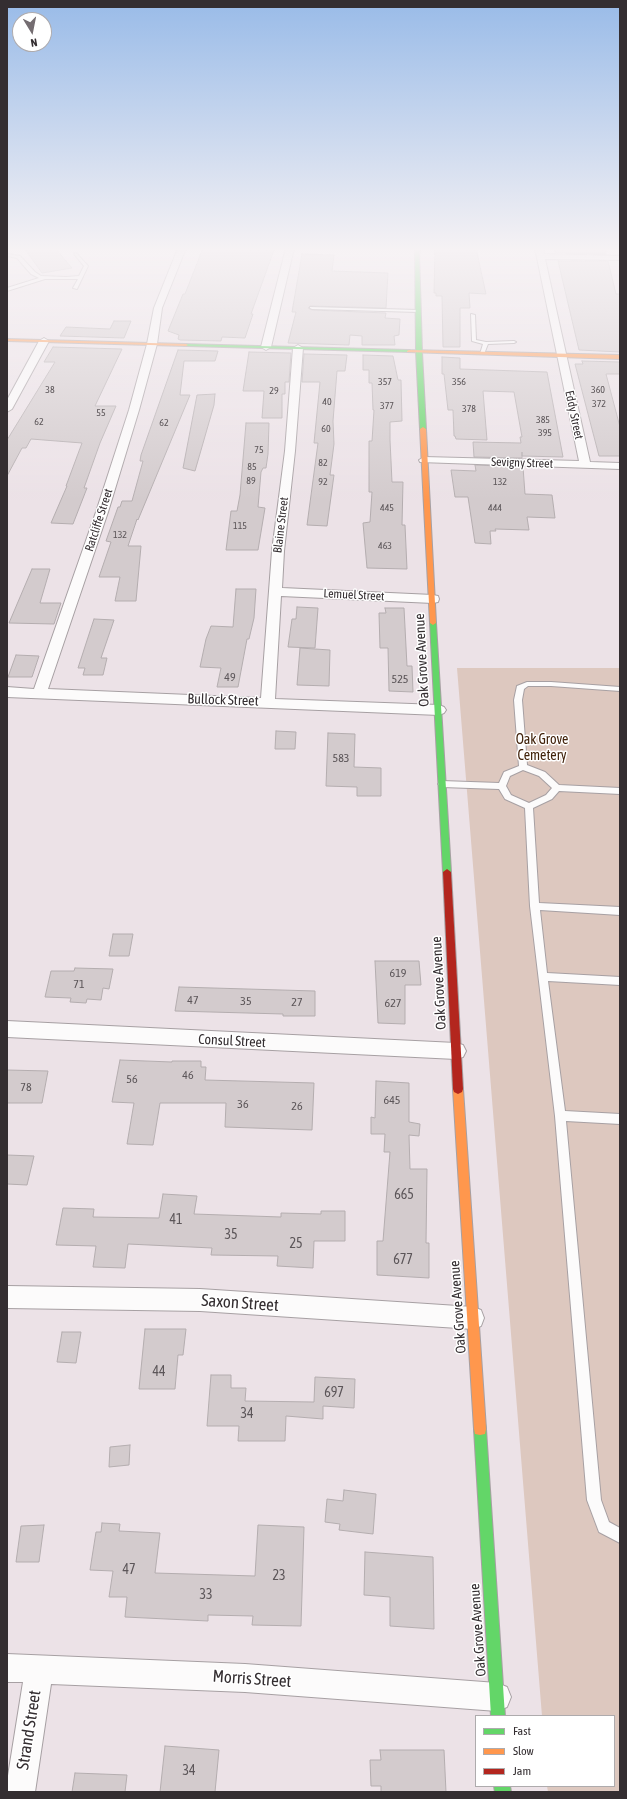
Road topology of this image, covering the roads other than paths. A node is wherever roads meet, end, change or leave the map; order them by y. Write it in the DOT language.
graph roads {
  1 [pos="154,332"];
  2 [pos="270,332"];
  3 [pos="418,332"];
  4 [pos="474,332"];
  5 [pos="557,332"];
  6 [pos="7,340"];
  7 [pos="44,341"];
  8 [pos="514,342"];
  9 [pos="486,343"];
  10 [pos="152,344"];
  11 [pos="266,347"];
  12 [pos="298,348"];
  13 [pos="419,352"];
  14 [pos="482,353"];
  15 [pos="562,356"];
  16 [pos="620,357"];
  17 [pos="7,409"];
  18 [pos="424,460"];
  19 [pos="585,465"];
  20 [pos="620,466"];
  21 [pos="275,592"];
  22 [pos="433,599"];
  23 [pos="620,689"];
  24 [pos="7,692"];
  25 [pos="40,693"];
  26 [pos="268,702"];
  27 [pos="438,710"];
  28 [pos="523,767"];
  29 [pos="442,784"];
  30 [pos="502,786"];
  31 [pos="557,788"];
  32 [pos="620,791"];
  33 [pos="529,806"];
  34 [pos="535,906"];
  35 [pos="620,911"];
  36 [pos="543,977"];
  37 [pos="620,981"];
  38 [pos="7,1029"];
  39 [pos="456,1051"];
  40 [pos="560,1116"];
  41 [pos="620,1119"];
  42 [pos="7,1297"];
  43 [pos="473,1318"];
  44 [pos="620,1536"];
  45 [pos="7,1668"];
  46 [pos="39,1669"];
  47 [pos="497,1706"];
  48 [pos="20,1792"];
  1 -- 10 [label="street, Ratcliffe Street"];
  2 -- 11 [label="street"];
  3 -- 13 [label="street, Oak Grove Avenue"];
  4 -- 9 [label="lane"];
  5 -- 15 [label="street, Eddy Street"];
  6 -- 7 [label="street"];
  7 -- 10 [label="street"];
  7 -- 17 [label="street"];
  8 -- 9 [label="lane"];
  9 -- 14 [label="lane"];
  10 -- 11 [label="street"];
  10 -- 25 [label="street, Ratcliffe Street"];
  11 -- 12 [label="street"];
  12 -- 13 [label="street"];
  12 -- 21 [label="street, Blaine Street"];
  13 -- 14 [label="street"];
  13 -- 18 [label="street, Oak Grove Avenue"];
  14 -- 15 [label="street"];
  15 -- 16 [label="street"];
  15 -- 19 [label="street, Eddy Street"];
  18 -- 19 [label="street, Sevigny Street"];
  18 -- 22 [label="street, Oak Grove Avenue"];
  19 -- 20 [label="street, Sevigny Street"];
  21 -- 22 [label="street, Lemuel Street"];
  21 -- 26 [label="street, Blaine Street"];
  22 -- 27 [label="street, Oak Grove Avenue"];
  23 -- 28 [label="lane"];
  24 -- 25 [label="street, Bullock Street"];
  25 -- 26 [label="street, Bullock Street"];
  26 -- 27 [label="street, Bullock Street"];
  27 -- 29 [label="street, Oak Grove Avenue"];
  28 -- 30 [label="lane"];
  28 -- 31 [label="lane"];
  29 -- 30 [label="lane"];
  29 -- 39 [label="street, Oak Grove Avenue"];
  30 -- 33 [label="lane"];
  31 -- 32 [label="lane"];
  31 -- 33 [label="lane"];
  33 -- 34 [label="lane"];
  34 -- 35 [label="lane"];
  34 -- 36 [label="lane"];
  36 -- 37 [label="lane"];
  36 -- 40 [label="lane"];
  38 -- 39 [label="street, Consul Street"];
  39 -- 43 [label="street, Oak Grove Avenue"];
  40 -- 41 [label="lane"];
  40 -- 44 [label="lane"];
  42 -- 43 [label="street, Saxon Street"];
  43 -- 47 [label="street, Oak Grove Avenue"];
  45 -- 46 [label="street, Morris Street"];
  46 -- 47 [label="street, Morris Street"];
  46 -- 48 [label="street, Strand Street"];
}
